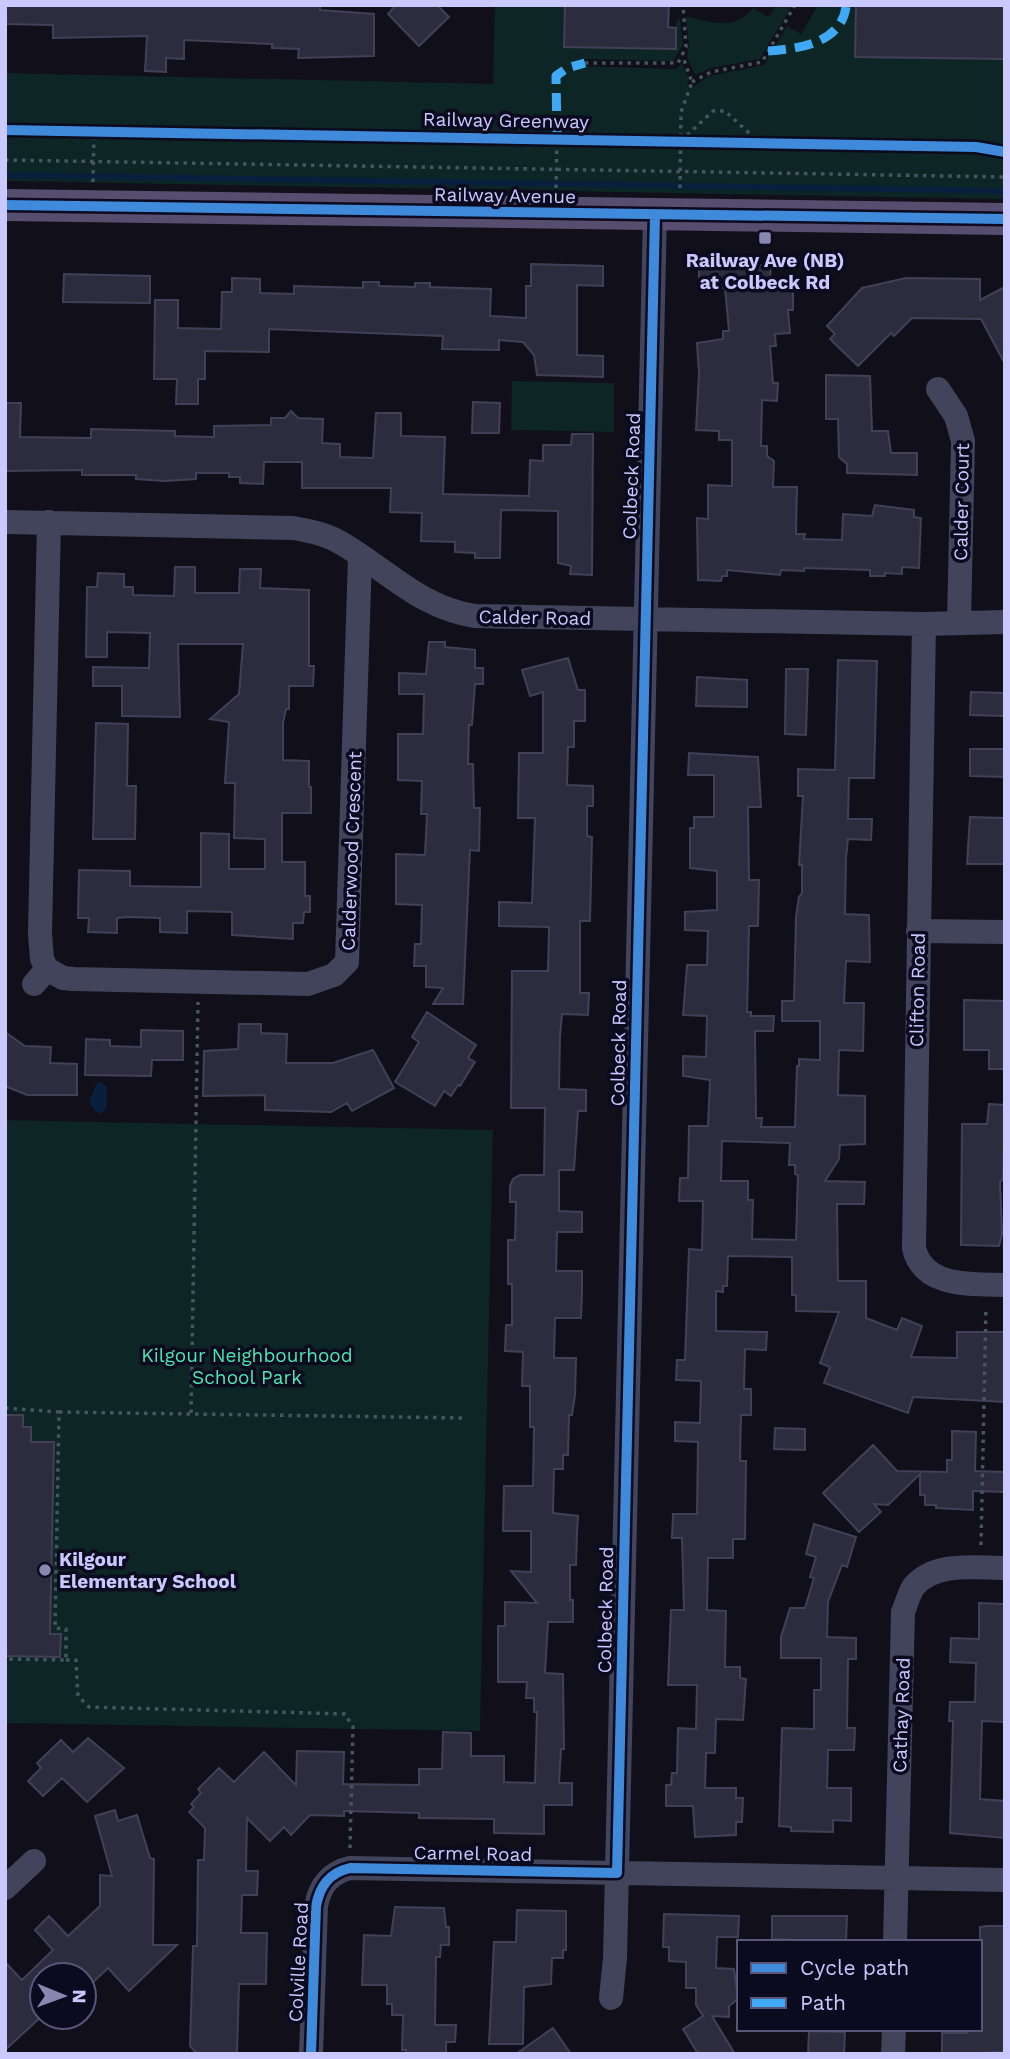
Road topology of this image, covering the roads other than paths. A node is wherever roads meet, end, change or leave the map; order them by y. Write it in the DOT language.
graph roads {
  1 [pos="5,205"];
  2 [pos="655,215"];
  3 [pos="1005,219"];
  4 [pos="938,389"];
  5 [pos="5,522"];
  6 [pos="49,522"];
  7 [pos="360,557"];
  8 [pos="645,619"];
  9 [pos="959,622"];
  10 [pos="1005,622"];
  11 [pos="923,624"];
  12 [pos="918,932"];
  13 [pos="1005,932"];
  14 [pos="995,1284"];
  15 [pos="993,1568"];
  16 [pos="34,1861"];
  17 [pos="617,1872"];
  18 [pos="330,1876"];
  19 [pos="896,1878"];
  20 [pos="1005,1880"];
  21 [pos="5,1888"];
  22 [pos="895,1940"];
  23 [pos="611,1998"];
  24 [pos="894,2031"];
  25 [pos="311,2054"];
  26 [pos="893,2054"];
  1 -- 2 [label="main road, Railway Avenue"];
  2 -- 3 [label="main road, Railway Avenue"];
  2 -- 8 [label="street, Colbeck Road"];
  4 -- 9 [label="street, Calder Court"];
  5 -- 6 [label="street, Calder Road"];
  6 -- 7 [label="street, Calder Road"];
  6 -- 7 [label="street, Calderwood Crescent"];
  7 -- 8 [label="street, Calder Road"];
  8 -- 11 [label="street, Calder Road"];
  8 -- 17 [label="street, Colbeck Road"];
  9 -- 10 [label="street, Calder Road"];
  9 -- 11 [label="street, Calder Road"];
  11 -- 12 [label="street, Clifton Road"];
  12 -- 13 [label="street"];
  12 -- 14 [label="street, Clifton Road"];
  15 -- 19 [label="street, Cathay Road"];
  16 -- 21 [label="street"];
  17 -- 18 [label="street, Carmel Road"];
  17 -- 19 [label="street, Carmel Road"];
  17 -- 23 [label="street, Colbeck Road"];
  18 -- 25 [label="street, Colville Road"];
  19 -- 20 [label="street, Carmel Road"];
  19 -- 22 [label="street, Cathay Road"];
  24 -- 26 [label="street"];
}
